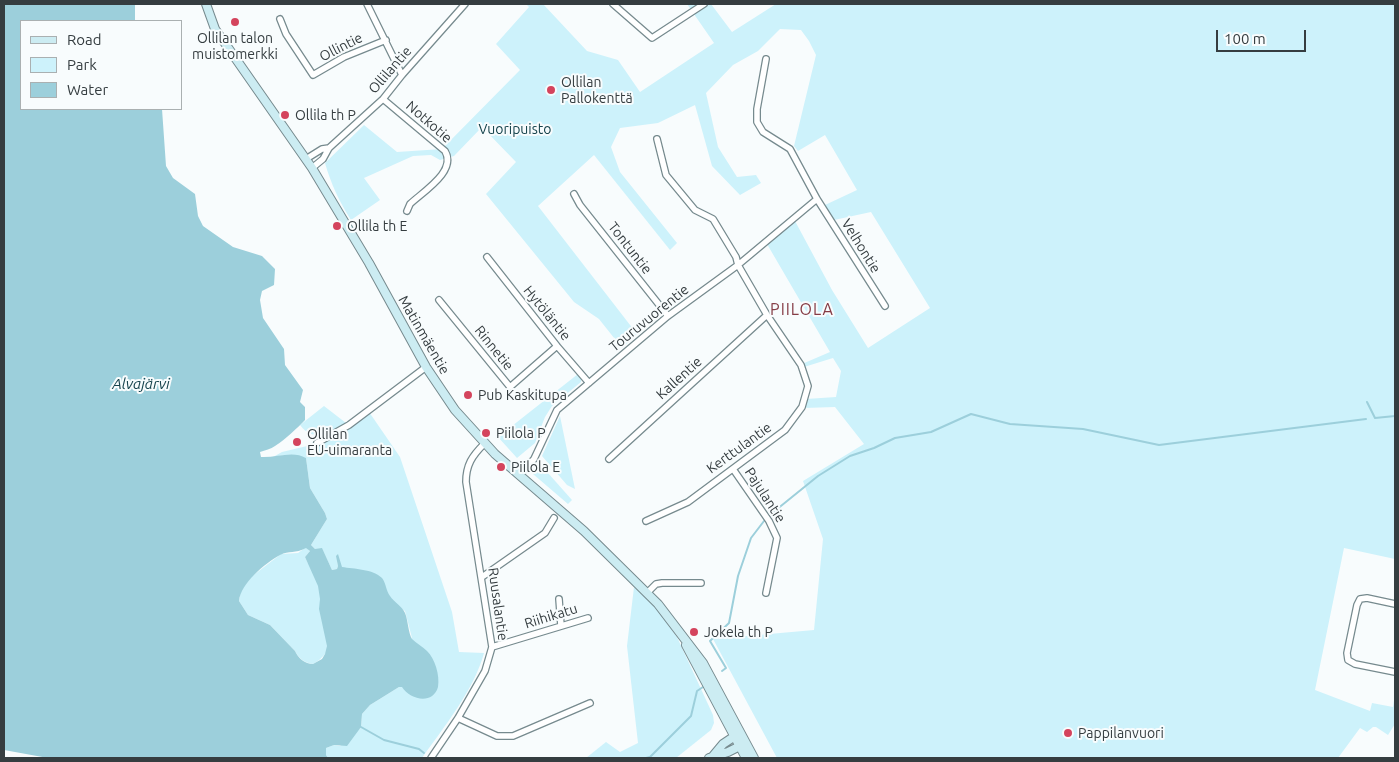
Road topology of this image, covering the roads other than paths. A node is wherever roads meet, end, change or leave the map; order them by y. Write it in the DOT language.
graph roads {
  1 [pos="206,4"];
  2 [pos="367,4"];
  3 [pos="465,4"];
  4 [pos="613,4"];
  5 [pos="704,4"];
  6 [pos="280,19"];
  7 [pos="386,40"];
  8 [pos="766,58"];
  9 [pos="402,75"];
  10 [pos="384,99"];
  11 [pos="657,139"];
  12 [pos="329,148"];
  13 [pos="306,159"];
  14 [pos="312,168"];
  15 [pos="574,194"];
  16 [pos="817,199"];
  17 [pos="408,211"];
  18 [pos="487,257"];
  19 [pos="738,265"];
  20 [pos="439,300"];
  21 [pos="885,306"];
  22 [pos="668,316"];
  23 [pos="767,316"];
  24 [pos="558,346"];
  25 [pos="426,367"];
  26 [pos="589,383"];
  27 [pos="317,443"];
  28 [pos="484,444"];
  29 [pos="609,459"];
  30 [pos="733,468"];
  31 [pos="519,475"];
  32 [pos="554,518"];
  33 [pos="646,521"];
  34 [pos="482,578"];
  35 [pos="701,583"];
  36 [pos="648,592"];
  37 [pos="766,594"];
  38 [pos="559,599"];
  39 [pos="1395,604"];
  40 [pos="588,618"];
  41 [pos="561,626"];
  42 [pos="492,647"];
  43 [pos="1395,672"];
  44 [pos="590,703"];
  45 [pos="458,718"];
  46 [pos="737,734"];
  47 [pos="742,744"];
  48 [pos="711,757"];
  49 [pos="431,758"];
  50 [pos="746,758"];
  51 [pos="754,758"];
  1 -- 13 [label="main road, Matinmäentie"];
  2 -- 7 [label="street"];
  3 -- 9 [label="street, Ollilantie"];
  4 -- 5 [label="street"];
  6 -- 7 [label="street, Ollintie"];
  7 -- 9 [label="street"];
  8 -- 16 [label="street, Velhontie"];
  9 -- 10 [label="street, Ollilantie"];
  10 -- 12 [label="street, Ollilantie"];
  10 -- 17 [label="street, Notkotie"];
  11 -- 19 [label="street, Kerttulantie"];
  12 -- 13 [label="street, Ollilantie"];
  12 -- 14 [label="street, Ollilantie"];
  13 -- 14 [label="main road, Matinmäentie"];
  14 -- 25 [label="main road, Matinmäentie"];
  15 -- 22 [label="street, Tontuntie"];
  16 -- 19 [label="street, Touruvuorentie"];
  16 -- 21 [label="street, Velhontie"];
  18 -- 24 [label="street, Hytöläntie"];
  19 -- 22 [label="street, Touruvuorentie"];
  19 -- 23 [label="street, Kerttulantie"];
  20 -- 24 [label="street, Rinnetie"];
  22 -- 26 [label="street, Touruvuorentie"];
  23 -- 29 [label="street, Kallentie"];
  23 -- 30 [label="street, Kerttulantie"];
  24 -- 26 [label="street, Hytöläntie"];
  25 -- 27 [label="street"];
  25 -- 28 [label="main road, Matinmäentie"];
  26 -- 31 [label="street, Touruvuorentie"];
  28 -- 31 [label="main road, Matinmäentie"];
  28 -- 34 [label="street, Ruusalantie"];
  30 -- 33 [label="street, Kerttulantie"];
  30 -- 37 [label="street, Pajulantie"];
  31 -- 36 [label="main road, Matinmäentie"];
  32 -- 34 [label="street"];
  34 -- 42 [label="street, Ruusalantie"];
  35 -- 36 [label="street"];
  36 -- 46 [label="main road, Matinmäentie"];
  38 -- 41 [label="street"];
  39 -- 43 [label="street"];
  40 -- 41 [label="street, Riihikatu"];
  41 -- 42 [label="street, Riihikatu"];
  42 -- 45 [label="street, Ruusalantie"];
  44 -- 45 [label="street"];
  45 -- 49 [label="street, Ruusalantie"];
  46 -- 47 [label="main road, Matinmäentie"];
  46 -- 48 [label="main road"];
  47 -- 48 [label="main road"];
  47 -- 50 [label="main road"];
  47 -- 51 [label="main road"];
}
